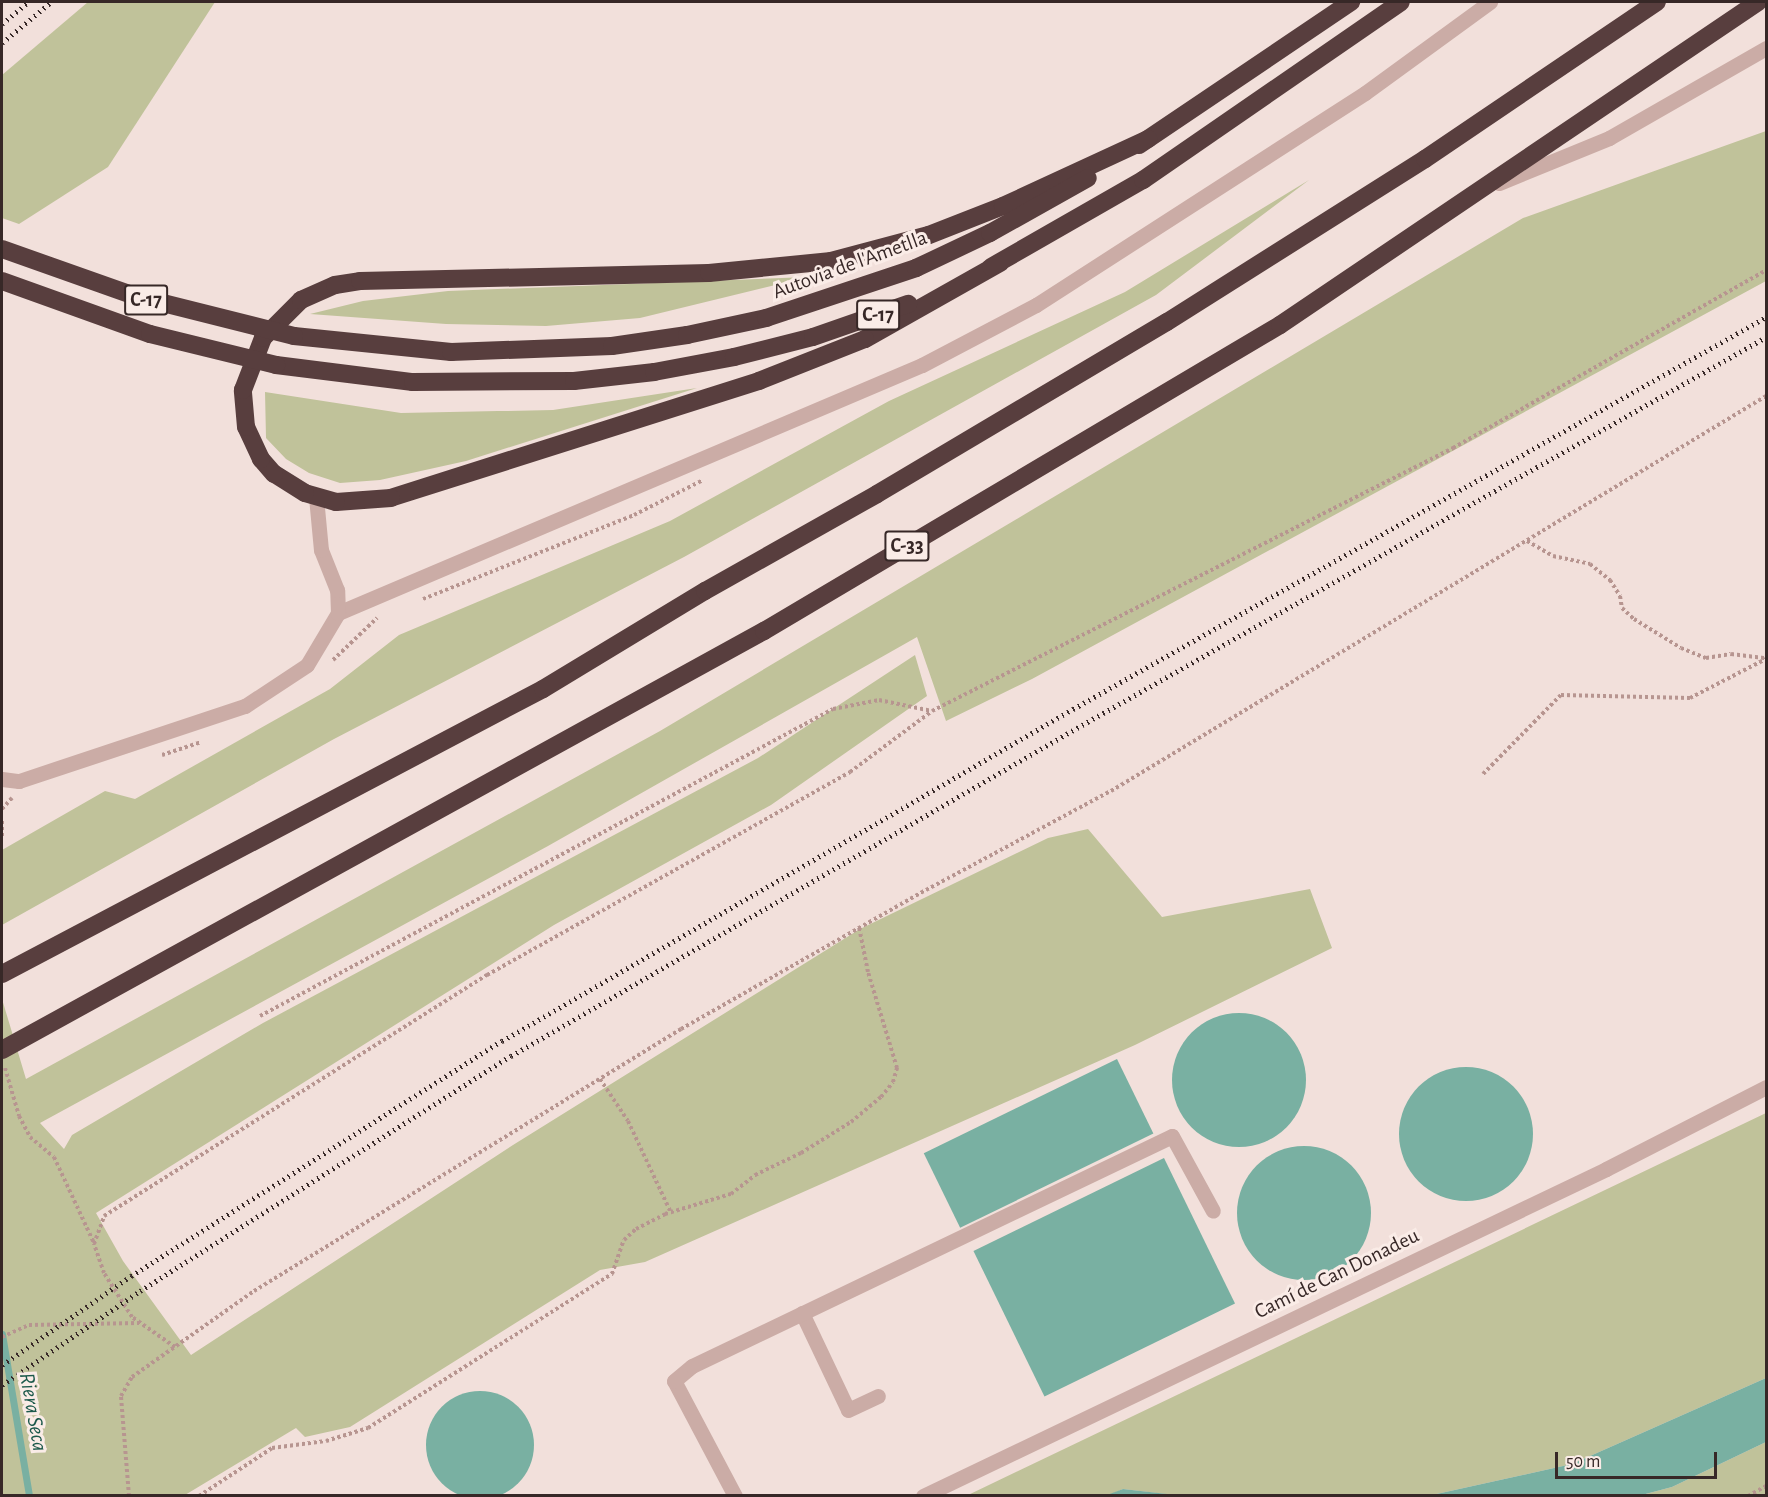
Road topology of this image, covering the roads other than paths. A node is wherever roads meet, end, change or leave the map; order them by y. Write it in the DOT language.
graph roads {
  1 [pos="1351,2"];
  2 [pos="1401,2"];
  3 [pos="1490,2"];
  4 [pos="1658,2"];
  5 [pos="1758,2"];
  6 [pos="1767,48"];
  7 [pos="1148,139"];
  8 [pos="1482,190"];
  9 [pos="2,249"];
  10 [pos="1000,263"];
  11 [pos="2,281"];
  12 [pos="316,497"];
  13 [pos="338,613"];
  14 [pos="2,779"];
  15 [pos="2,974"];
  16 [pos="3,1057"];
  17 [pos="1767,1086"];
  18 [pos="1213,1211"];
  19 [pos="802,1313"];
  20 [pos="878,1396"];
  21 [pos="735,1496"];
  22 [pos="922,1496"];
  1 -- 7 [label="highway, Autovia de l'Ametlla / C-17"];
  2 -- 10 [label="highway, C-17"];
  3 -- 13 [label="street"];
  4 -- 15 [label="highway"];
  5 -- 8 [label="highway, C-33"];
  6 -- 8 [label="street, C-33"];
  7 -- 9 [label="highway, Autovia de l'Ametlla / C-17, bridge"];
  7 -- 12 [label="highway"];
  8 -- 16 [label="highway, C-33"];
  10 -- 11 [label="highway, C-17, bridge"];
  10 -- 12 [label="highway"];
  12 -- 13 [label="street"];
  13 -- 14 [label="street"];
  17 -- 22 [label="street, Camí de Can Donadeu"];
  18 -- 19 [label="street"];
  19 -- 20 [label="street"];
  19 -- 21 [label="street"];
}
